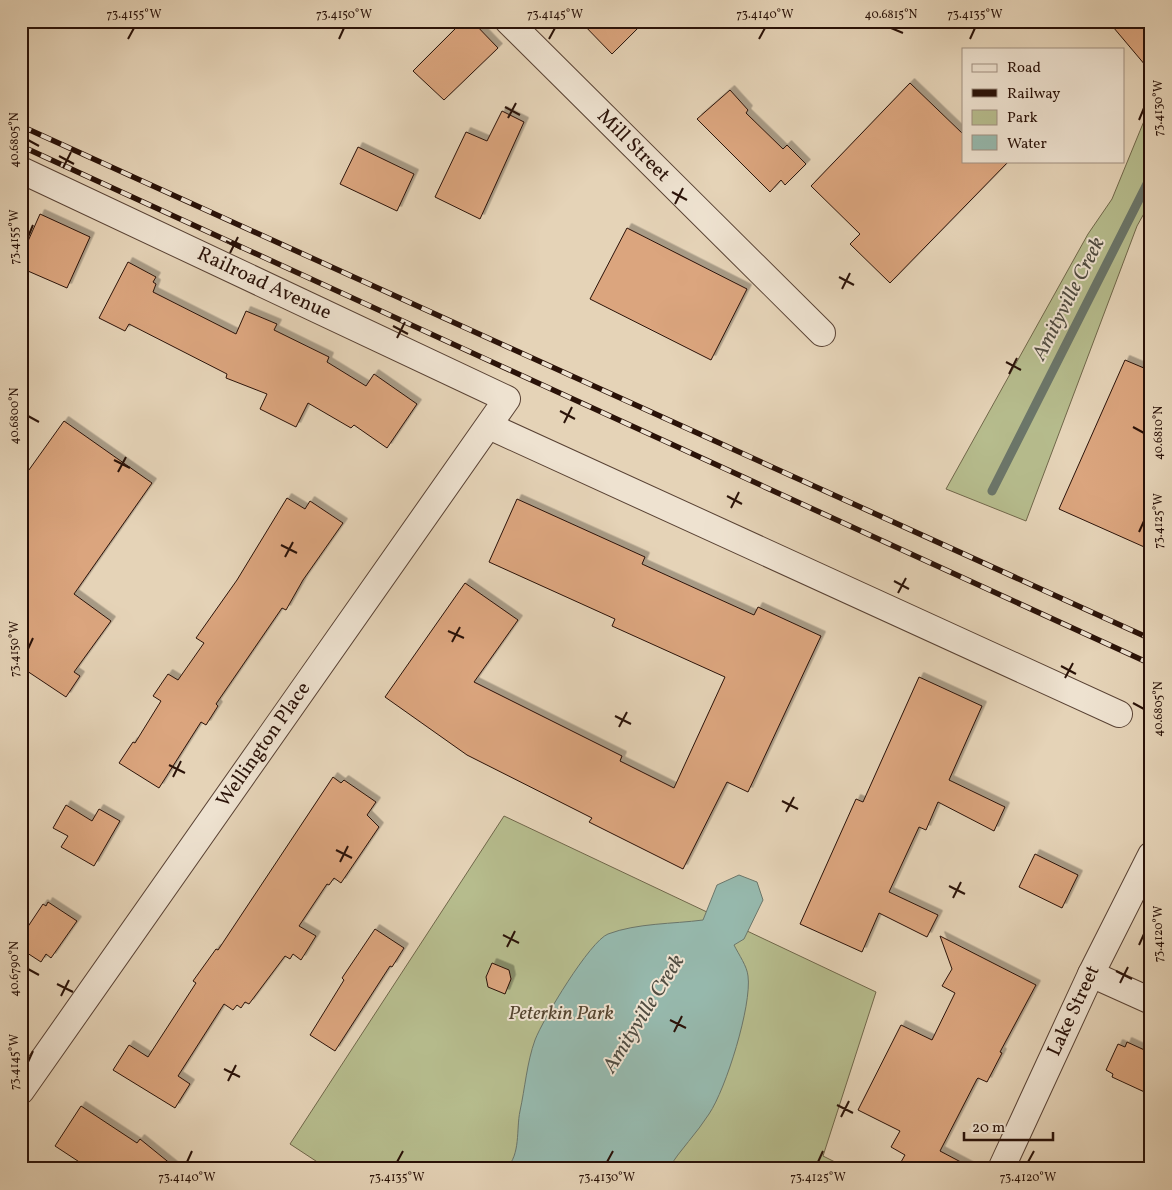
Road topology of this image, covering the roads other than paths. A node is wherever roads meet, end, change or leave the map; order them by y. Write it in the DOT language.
graph roads {
  1 [pos="508,21"];
  2 [pos="21,170"];
  3 [pos="822,333"];
  4 [pos="507,399"];
  5 [pos="488,426"];
  6 [pos="1119,714"];
  7 [pos="1151,855"];
  8 [pos="1091,974"];
  9 [pos="1151,1001"];
  10 [pos="21,1090"];
  11 [pos="1001,1169"];
  1 -- 3 [label="street, Mill Street"];
  2 -- 4 [label="street, Railroad Avenue"];
  4 -- 5 [label="street, Wellington Place"];
  5 -- 6 [label="street"];
  5 -- 10 [label="street, Wellington Place"];
  7 -- 8 [label="street, Lake Street"];
  8 -- 9 [label="street"];
  8 -- 11 [label="street, Lake Street"];
}
